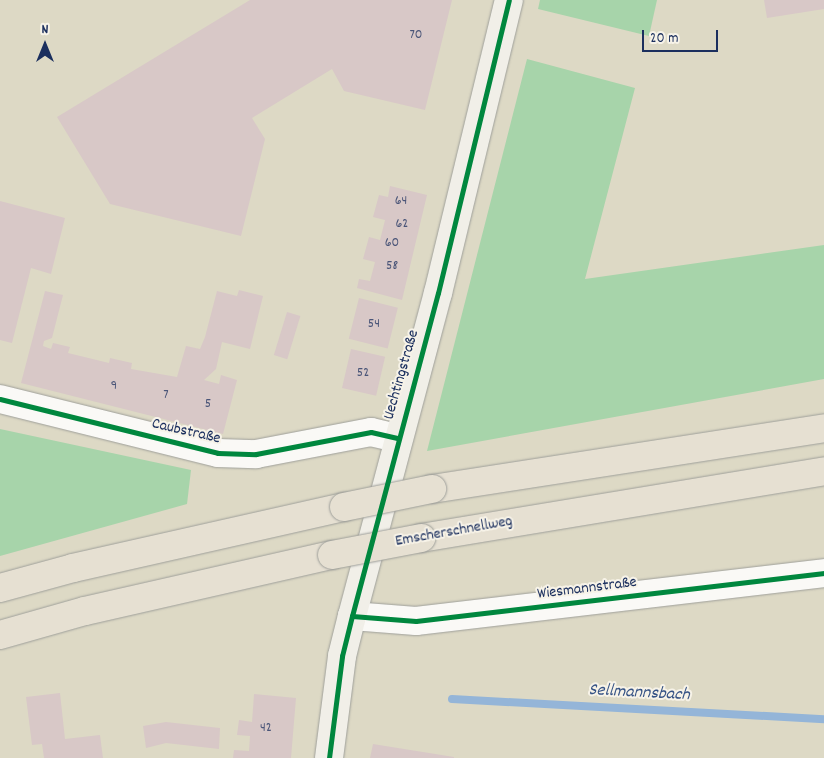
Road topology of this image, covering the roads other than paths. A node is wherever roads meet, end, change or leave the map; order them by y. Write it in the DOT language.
graph roads {
  1 [pos="508,0"];
  2 [pos="0,399"];
  3 [pos="824,428"];
  4 [pos="398,438"];
  5 [pos="824,471"];
  6 [pos="824,573"];
  7 [pos="0,588"];
  8 [pos="352,616"];
  9 [pos="0,635"];
  10 [pos="329,758"];
  1 -- 4 [label="street, Uechtingstraße"];
  2 -- 4 [label="street, Caubstraße"];
  3 -- 7 [label="highway, bridge"];
  4 -- 8 [label="street, Uechtingstraße"];
  5 -- 9 [label="highway, Emscherschnellweg, bridge"];
  6 -- 8 [label="street, Wiesmannstraße"];
  8 -- 10 [label="street, Uechtingstraße"];
}
